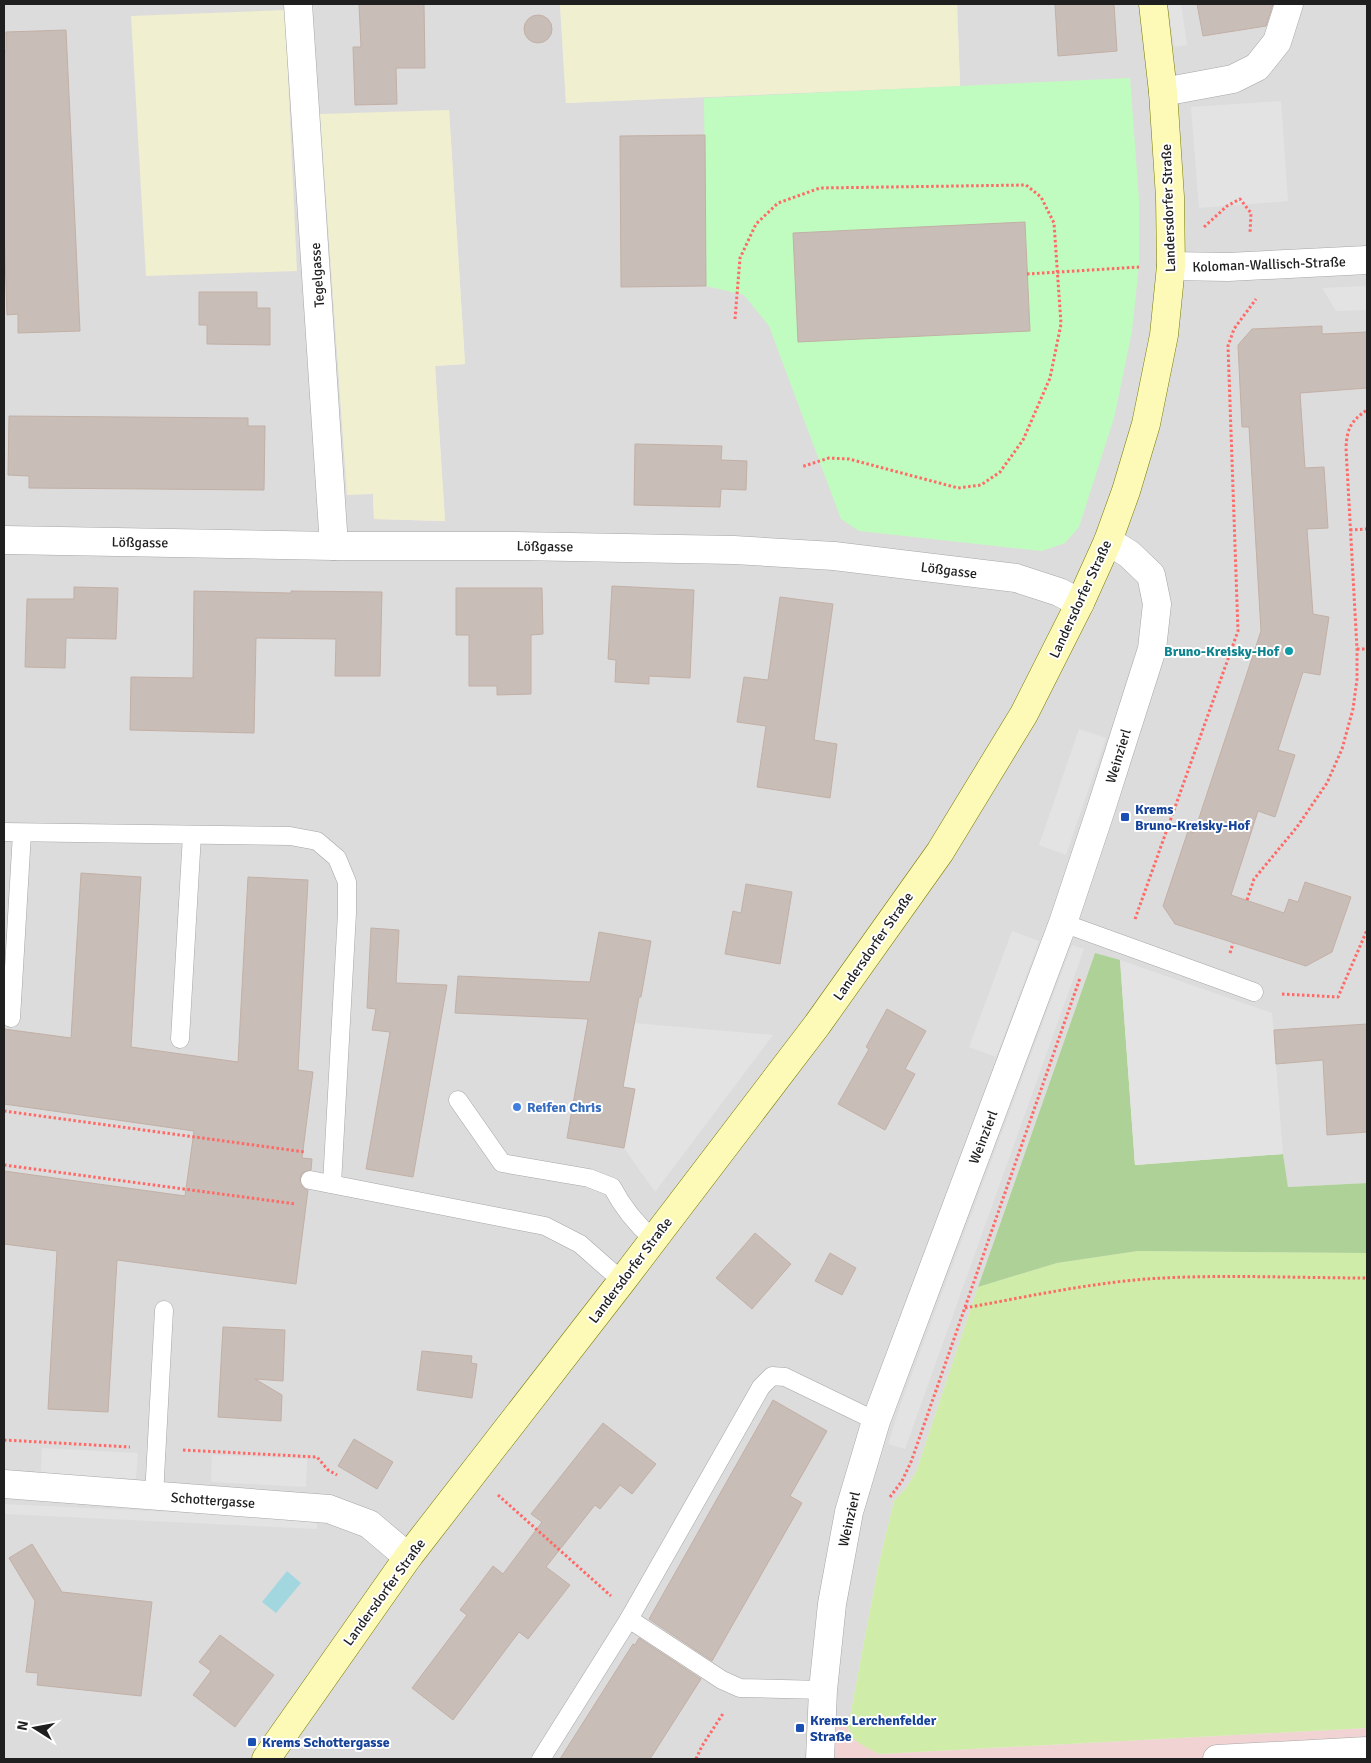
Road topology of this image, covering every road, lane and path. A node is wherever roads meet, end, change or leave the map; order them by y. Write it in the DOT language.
graph roads {
  1 [pos="298,4"];
  2 [pos="1153,4"];
  3 [pos="1289,4"];
  4 [pos="1163,92"];
  5 [pos="1200,231"];
  6 [pos="1250,239"];
  7 [pos="1367,260"];
  8 [pos="1159,266"];
  9 [pos="1058,272"];
  10 [pos="1027,274"];
  11 [pos="1260,294"];
  12 [pos="735,319"];
  13 [pos="1367,410"];
  14 [pos="801,467"];
  15 [pos="1367,529"];
  16 [pos="1350,530"];
  17 [pos="4,540"];
  18 [pos="1108,541"];
  19 [pos="334,546"];
  20 [pos="1080,603"];
  21 [pos="1357,649"];
  22 [pos="1367,649"];
  23 [pos="4,832"];
  24 [pos="22,833"];
  25 [pos="192,835"];
  26 [pos="1247,900"];
  27 [pos="1063,923"];
  28 [pos="1367,930"];
  29 [pos="1096,934"];
  30 [pos="1125,945"];
  31 [pos="1254,992"];
  32 [pos="11,1018"];
  33 [pos="180,1039"];
  34 [pos="458,1100"];
  35 [pos="4,1111"];
  36 [pos="334,1156"];
  37 [pos="4,1164"];
  38 [pos="310,1180"];
  39 [pos="332,1184"];
  40 [pos="298,1205"];
  41 [pos="653,1239"];
  42 [pos="1367,1278"];
  43 [pos="622,1281"];
  44 [pos="964,1308"];
  45 [pos="164,1310"];
  46 [pos="876,1421"];
  47 [pos="4,1440"];
  48 [pos="156,1448"];
  49 [pos="473,1473"];
  50 [pos="345,1480"];
  51 [pos="4,1484"];
  52 [pos="154,1496"];
  53 [pos="888,1499"];
  54 [pos="408,1556"];
  55 [pos="629,1619"];
  56 [pos="740,1688"];
  57 [pos="823,1690"];
  58 [pos="1367,1751"];
  59 [pos="266,1759"];
  60 [pos="540,1759"];
  61 [pos="696,1759"];
  62 [pos="820,1759"];
  63 [pos="1217,1759"];
  1 -- 19 [label="street, Tegelgasse"];
  2 -- 4 [label="main road, Landersdorfer Straße"];
  3 -- 4 [label="street"];
  4 -- 8 [label="main road, Landersdorfer Straße"];
  5 -- 6 [label="path"];
  7 -- 8 [label="street, Koloman-Wallisch-Straße"];
  8 -- 9 [label="path"];
  8 -- 18 [label="main road, Landersdorfer Straße"];
  9 -- 10 [label="path"];
  9 -- 12 [label="path"];
  9 -- 14 [label="path"];
  11 -- 30 [label="path"];
  13 -- 16 [label="path"];
  15 -- 16 [label="path"];
  16 -- 21 [label="path"];
  17 -- 19 [label="street, Lößgasse"];
  18 -- 20 [label="main road, Landersdorfer Straße"];
  18 -- 27 [label="street, Weinzierl"];
  19 -- 20 [label="street, Lößgasse"];
  20 -- 41 [label="main road, Landersdorfer Straße"];
  21 -- 22 [label="path"];
  21 -- 26 [label="path"];
  23 -- 24 [label="lane"];
  24 -- 25 [label="lane"];
  24 -- 32 [label="lane"];
  25 -- 33 [label="lane"];
  25 -- 36 [label="lane"];
  27 -- 29 [label="lane"];
  27 -- 46 [label="street, Weinzierl"];
  28 -- 31 [label="path"];
  29 -- 30 [label="lane"];
  29 -- 44 [label="path"];
  30 -- 31 [label="lane"];
  34 -- 41 [label="lane"];
  35 -- 36 [label="path"];
  36 -- 39 [label="lane"];
  37 -- 40 [label="path"];
  38 -- 39 [label="lane"];
  39 -- 43 [label="lane"];
  41 -- 43 [label="main road, Landersdorfer Straße"];
  42 -- 44 [label="path"];
  43 -- 49 [label="main road, Landersdorfer Straße"];
  44 -- 53 [label="path"];
  45 -- 48 [label="lane"];
  46 -- 55 [label="lane"];
  46 -- 57 [label="street, Weinzierl"];
  47 -- 48 [label="path"];
  48 -- 50 [label="path"];
  48 -- 52 [label="lane"];
  49 -- 54 [label="main road, Landersdorfer Straße"];
  49 -- 55 [label="path"];
  51 -- 52 [label="street, Schottergasse"];
  52 -- 54 [label="street, Schottergasse"];
  54 -- 59 [label="main road, Landersdorfer Straße"];
  55 -- 56 [label="lane"];
  55 -- 60 [label="lane"];
  56 -- 57 [label="lane"];
  56 -- 61 [label="path"];
  57 -- 62 [label="street, Weinzierl"];
  58 -- 63 [label="street"];
}
